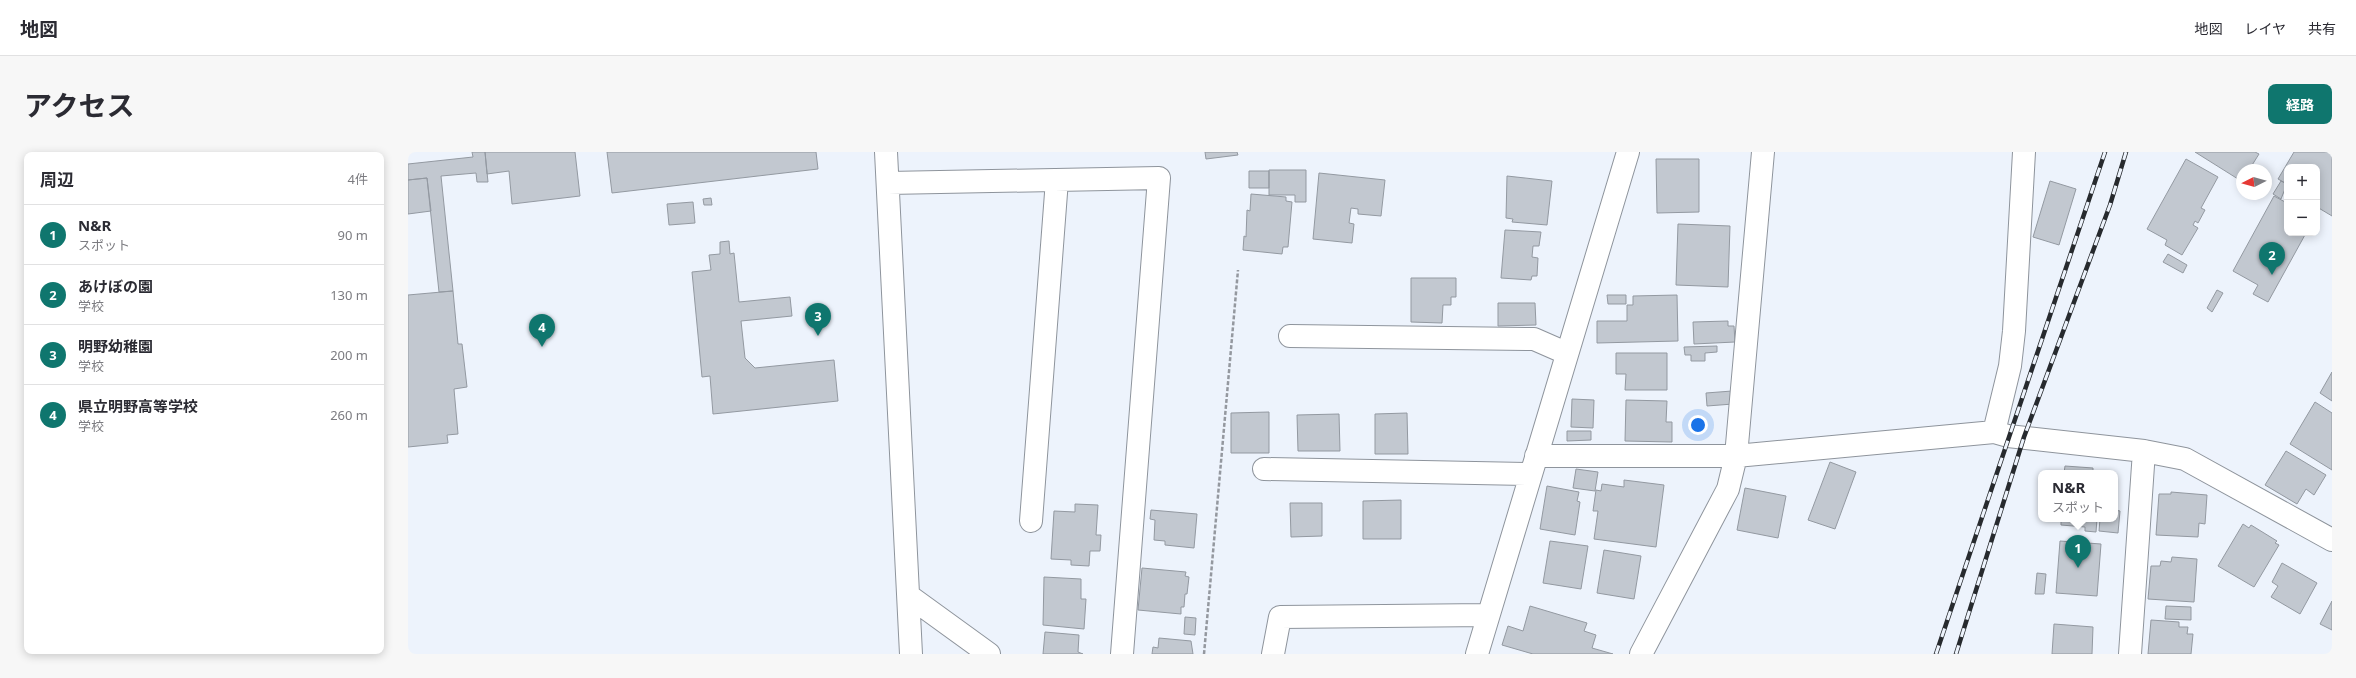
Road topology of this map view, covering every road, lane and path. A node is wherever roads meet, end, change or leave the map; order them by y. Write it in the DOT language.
graph roads {
  1 [pos="886,152"];
  2 [pos="1628,152"];
  3 [pos="1763,152"];
  4 [pos="2024,152"];
  5 [pos="1057,180"];
  6 [pos="888,183"];
  7 [pos="1238,270"];
  8 [pos="1290,336"];
  9 [pos="1566,353"];
  10 [pos="1994,432"];
  11 [pos="2144,451"];
  12 [pos="1736,456"];
  13 [pos="1533,465"];
  14 [pos="1264,469"];
  15 [pos="1031,521"];
  16 [pos="2330,536"];
  17 [pos="909,596"];
  18 [pos="1488,615"];
  19 [pos="911,654"];
  20 [pos="989,654"];
  21 [pos="1122,654"];
  22 [pos="1204,654"];
  23 [pos="1273,654"];
  24 [pos="1477,654"];
  25 [pos="1641,654"];
  26 [pos="2130,654"];
  1 -- 6 [label="street"];
  2 -- 9 [label="street"];
  3 -- 12 [label="street"];
  4 -- 10 [label="street"];
  5 -- 6 [label="street"];
  5 -- 15 [label="street"];
  5 -- 21 [label="street"];
  6 -- 17 [label="street"];
  7 -- 22 [label="path"];
  8 -- 9 [label="street"];
  9 -- 13 [label="street"];
  10 -- 11 [label="street"];
  10 -- 12 [label="street"];
  11 -- 16 [label="street"];
  11 -- 26 [label="street"];
  12 -- 13 [label="street"];
  12 -- 25 [label="street"];
  13 -- 14 [label="street"];
  13 -- 18 [label="street"];
  17 -- 19 [label="street"];
  17 -- 20 [label="street"];
  18 -- 23 [label="street"];
  18 -- 24 [label="street"];
}
